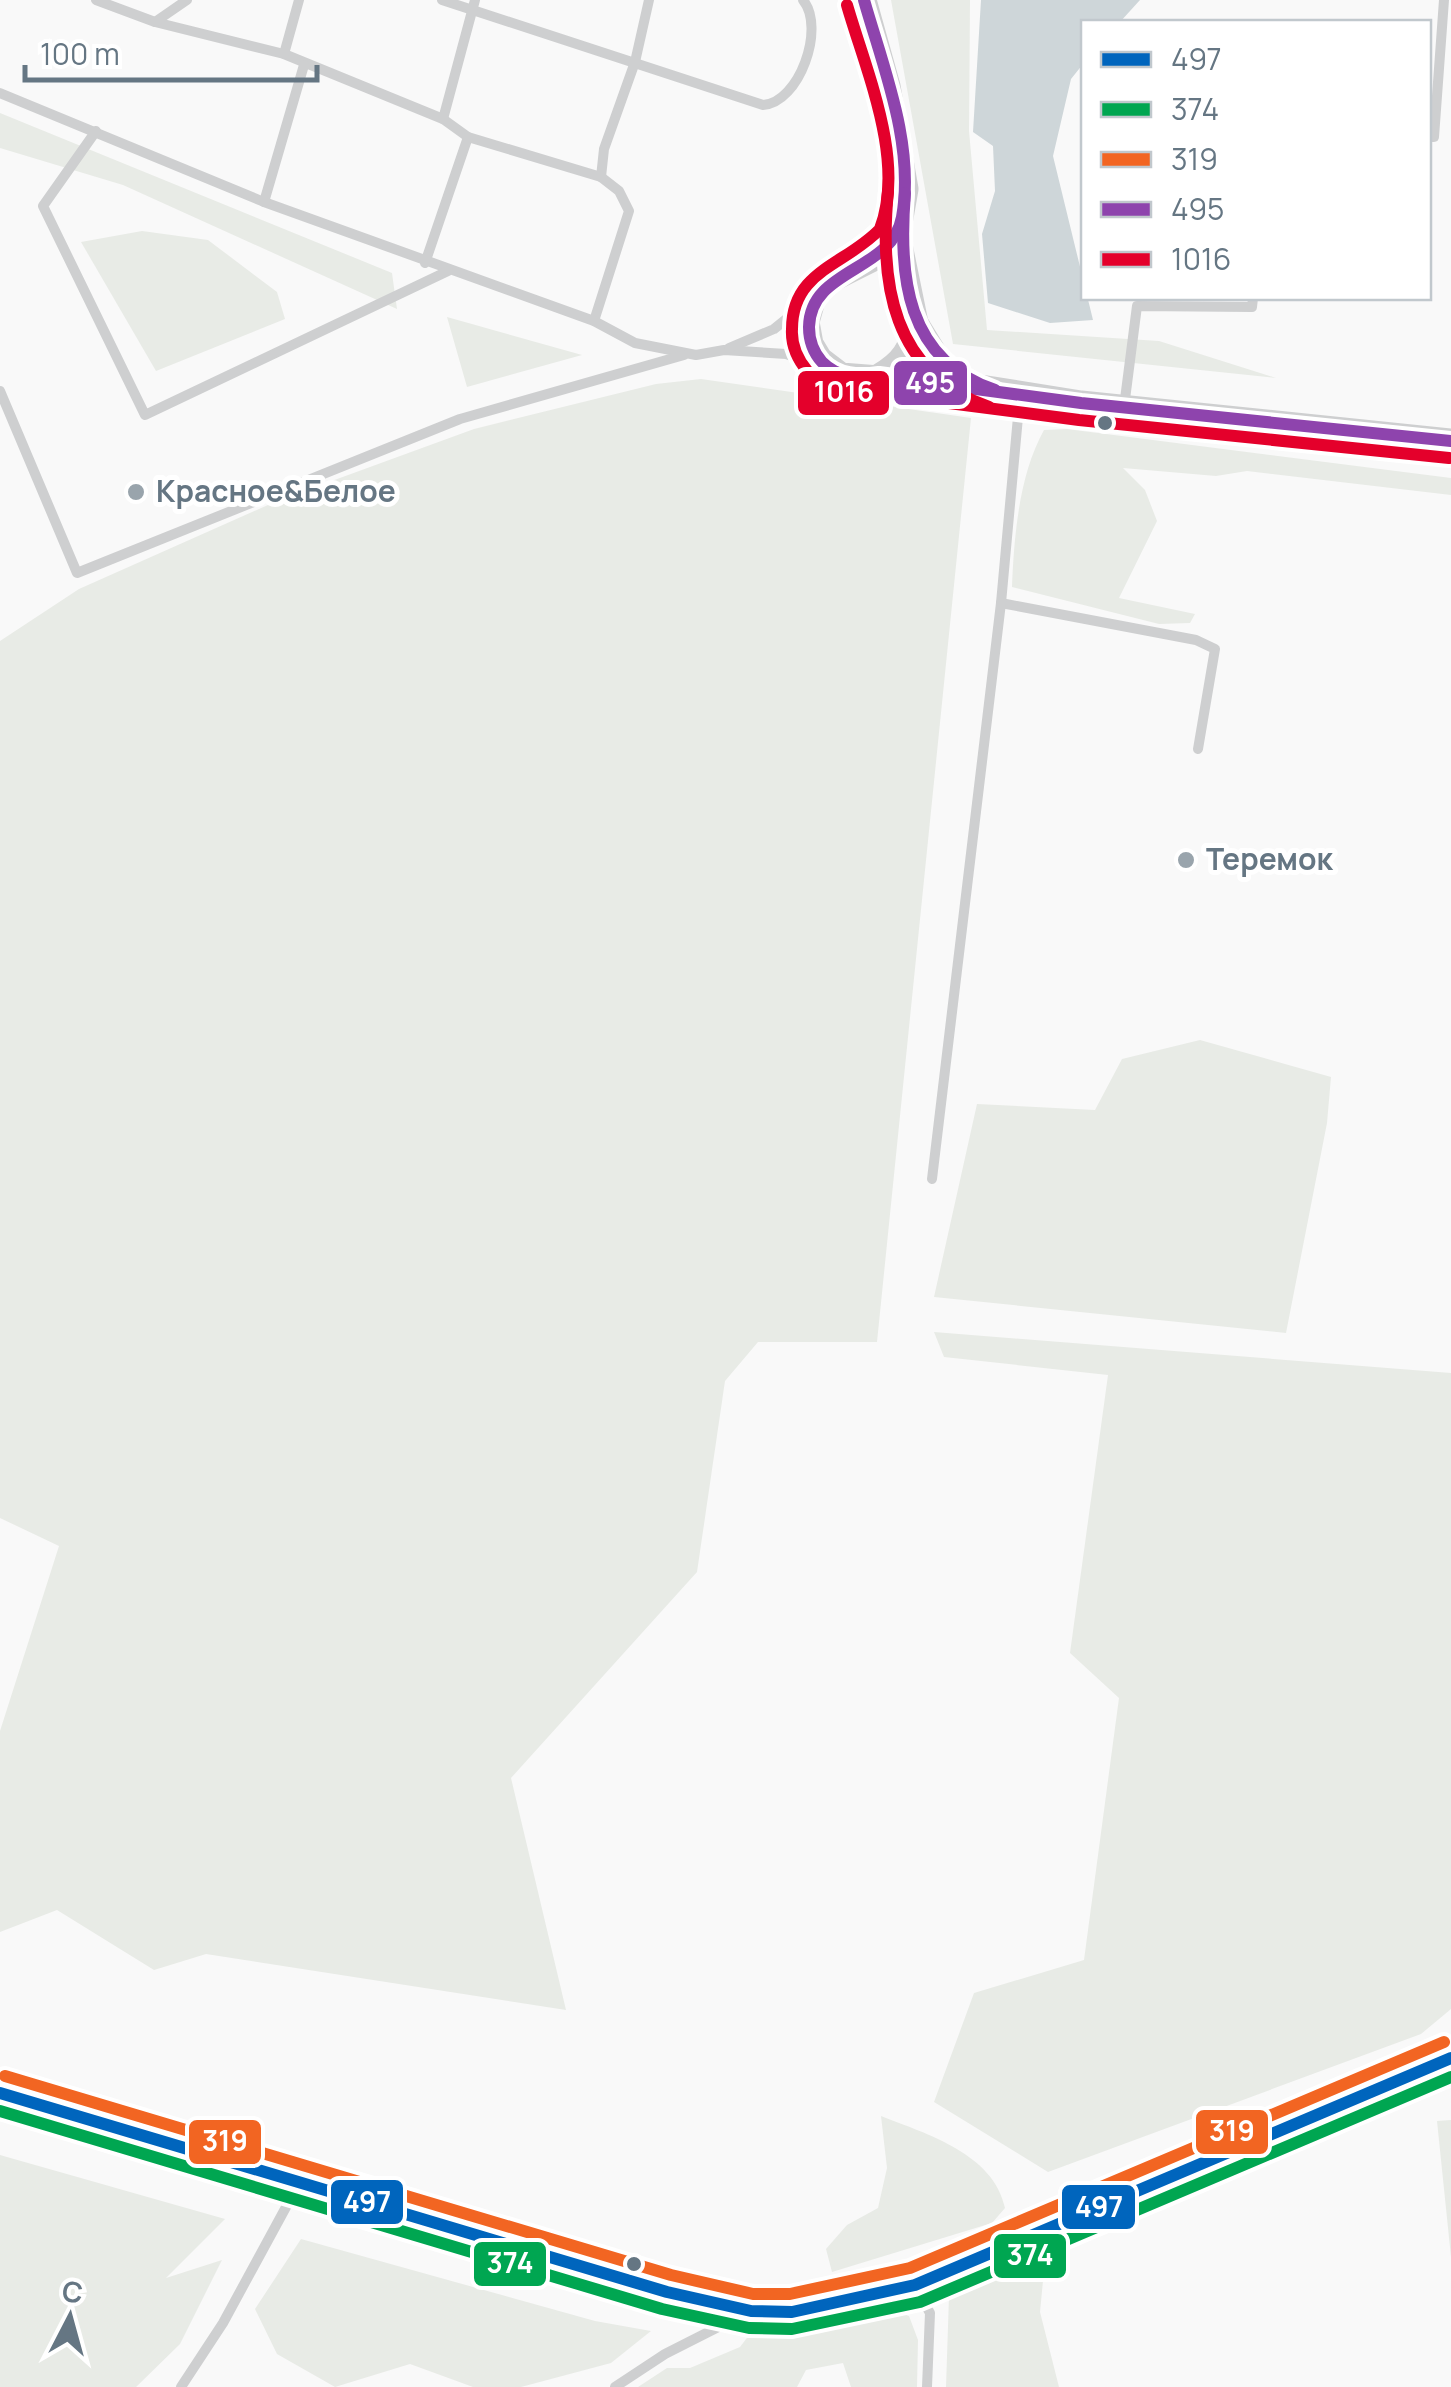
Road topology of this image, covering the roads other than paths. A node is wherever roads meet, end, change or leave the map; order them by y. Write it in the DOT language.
graph roads {
  1 [pos="96,0"];
  2 [pos="187,0"];
  3 [pos="299,0"];
  4 [pos="442,0"];
  5 [pos="649,0"];
  6 [pos="802,0"];
  7 [pos="864,0"];
  8 [pos="1444,0"];
  9 [pos="169,5"];
  10 [pos="473,5"];
  11 [pos="155,22"];
  12 [pos="284,54"];
  13 [pos="635,62"];
  14 [pos="304,65"];
  15 [pos="0,92"];
  16 [pos="443,119"];
  17 [pos="96,132"];
  18 [pos="468,137"];
  19 [pos="1431,137"];
  20 [pos="601,177"];
  21 [pos="264,202"];
  22 [pos="898,235"];
  23 [pos="425,262"];
  24 [pos="448,270"];
  25 [pos="851,271"];
  26 [pos="814,297"];
  27 [pos="1253,300"];
  28 [pos="914,313"];
  29 [pos="594,321"];
  30 [pos="724,350"];
  31 [pos="690,354"];
  32 [pos="829,368"];
  33 [pos="879,376"];
  34 [pos="968,385"];
  35 [pos="0,391"];
  36 [pos="1020,394"];
  37 [pos="1124,408"];
  38 [pos="1451,441"];
  39 [pos="1001,603"];
  40 [pos="1198,748"];
  41 [pos="932,1179"];
  42 [pos="1451,2058"];
  43 [pos="0,2093"];
  44 [pos="300,2180"];
  45 [pos="915,2285"];
  46 [pos="751,2311"];
  47 [pos="181,2387"];
  48 [pos="615,2387"];
  49 [pos="927,2387"];
  1 -- 11 [label="lane"];
  2 -- 9 [label="lane"];
  3 -- 12 [label="lane"];
  4 -- 10 [label="lane"];
  5 -- 13 [label="lane"];
  6 -- 13 [label="lane"];
  7 -- 22 [label="street"];
  8 -- 19 [label="lane"];
  9 -- 11 [label="lane"];
  10 -- 13 [label="lane"];
  10 -- 16 [label="lane"];
  11 -- 12 [label="lane"];
  12 -- 14 [label="lane"];
  13 -- 20 [label="lane"];
  14 -- 16 [label="lane"];
  14 -- 21 [label="lane"];
  15 -- 17 [label="lane"];
  16 -- 18 [label="lane"];
  17 -- 21 [label="lane"];
  17 -- 24 [label="lane"];
  18 -- 20 [label="lane"];
  18 -- 23 [label="lane"];
  20 -- 29 [label="lane"];
  21 -- 23 [label="lane"];
  22 -- 25 [label="street"];
  22 -- 28 [label="street"];
  23 -- 24 [label="lane"];
  24 -- 29 [label="lane"];
  25 -- 26 [label="street"];
  25 -- 28 [label="street"];
  26 -- 30 [label="lane"];
  26 -- 32 [label="street"];
  27 -- 37 [label="lane"];
  28 -- 33 [label="street"];
  28 -- 34 [label="street"];
  29 -- 31 [label="lane"];
  30 -- 31 [label="lane"];
  30 -- 32 [label="lane"];
  31 -- 35 [label="lane"];
  32 -- 33 [label="street"];
  33 -- 34 [label="street"];
  34 -- 36 [label="street"];
  36 -- 37 [label="street"];
  36 -- 39 [label="lane"];
  37 -- 38 [label="street"];
  39 -- 40 [label="lane"];
  39 -- 41 [label="lane"];
  42 -- 45 [label="main road"];
  43 -- 44 [label="main road"];
  44 -- 46 [label="main road"];
  44 -- 47 [label="lane"];
  45 -- 46 [label="main road"];
  45 -- 49 [label="lane"];
  46 -- 48 [label="lane"];
}
